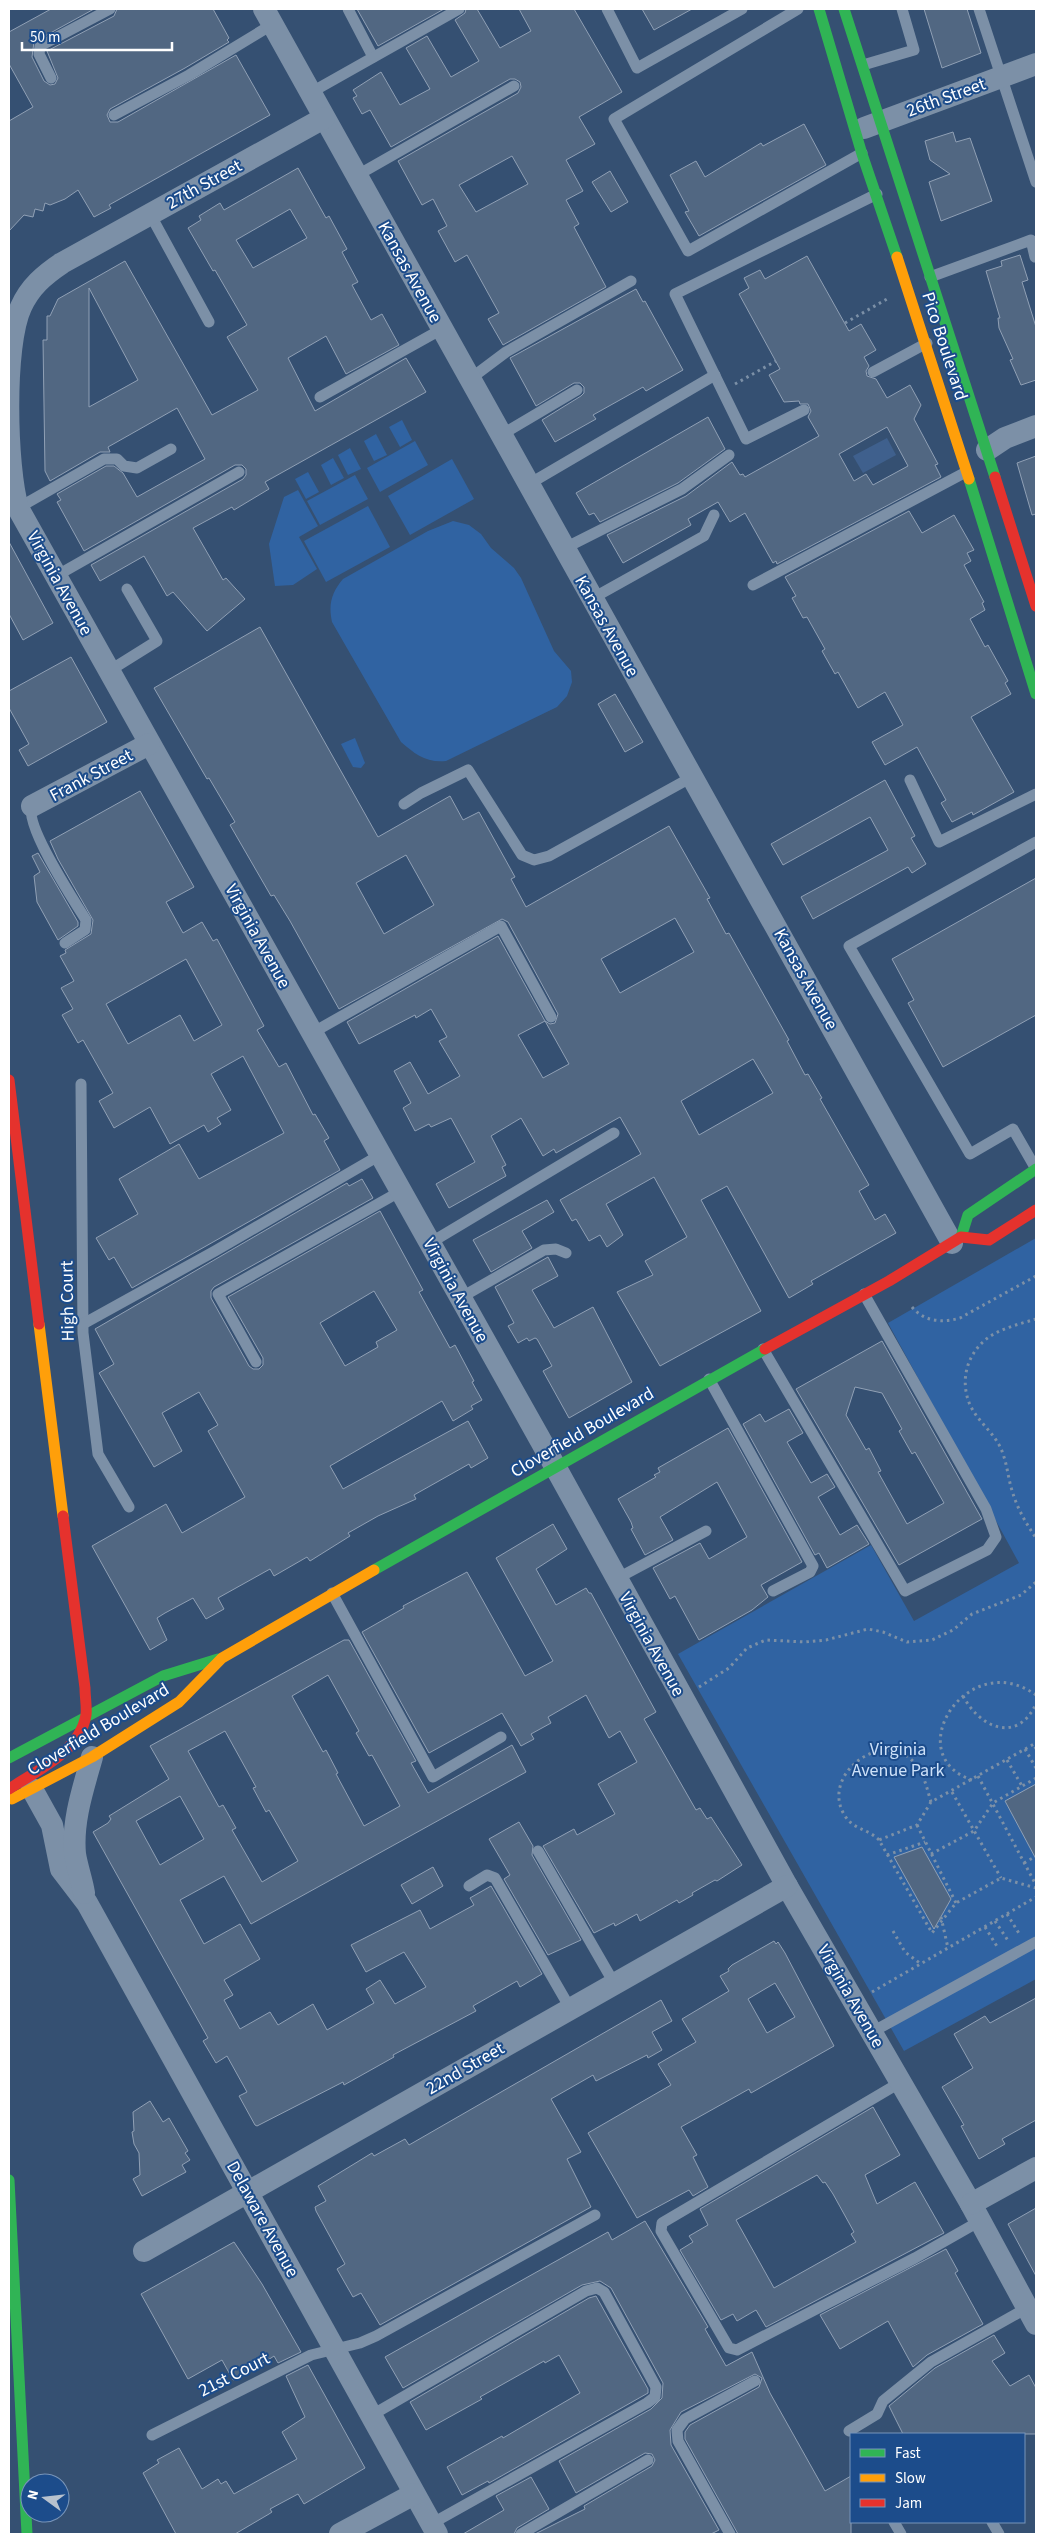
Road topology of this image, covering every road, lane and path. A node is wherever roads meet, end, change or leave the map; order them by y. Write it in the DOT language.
graph roads {
  1 [pos="110,9"];
  2 [pos="348,9"];
  3 [pos="459,9"];
  4 [pos="607,9"];
  5 [pos="742,9"];
  6 [pos="798,9"];
  7 [pos="819,9"];
  8 [pos="844,9"];
  9 [pos="902,9"];
  10 [pos="979,9"];
  11 [pos="268,14"];
  12 [pos="374,57"];
  13 [pos="1036,64"];
  14 [pos="863,65"];
  15 [pos="51,78"];
  16 [pos="1000,78"];
  17 [pos="514,86"];
  18 [pos="310,93"];
  19 [pos="114,115"];
  20 [pos="324,118"];
  21 [pos="873,139"];
  22 [pos="356,176"];
  23 [pos="1036,182"];
  24 [pos="876,194"];
  25 [pos="150,214"];
  26 [pos="1033,240"];
  27 [pos="84,250"];
  28 [pos="1035,257"];
  29 [pos="930,277"];
  30 [pos="631,281"];
  31 [pos="890,298"];
  32 [pos="928,310"];
  33 [pos="209,322"];
  34 [pos="845,323"];
  35 [pos="442,329"];
  36 [pos="927,343"];
  37 [pos="776,361"];
  38 [pos="873,372"];
  39 [pos="715,375"];
  40 [pos="470,379"];
  41 [pos="730,387"];
  42 [pos="577,390"];
  43 [pos="320,397"];
  44 [pos="804,410"];
  45 [pos="1036,426"];
  46 [pos="501,435"];
  47 [pos="171,449"];
  48 [pos="987,450"];
  49 [pos="729,455"];
  50 [pos="239,472"];
  51 [pos="966,472"];
  52 [pos="529,484"];
  53 [pos="18,508"];
  54 [pos="714,515"];
  55 [pos="564,548"];
  56 [pos="56,576"];
  57 [pos="753,585"];
  58 [pos="128,589"];
  59 [pos="593,598"];
  60 [pos="1036,606"];
  61 [pos="109,671"];
  62 [pos="1036,694"];
  63 [pos="150,744"];
  64 [pos="692,777"];
  65 [pos="910,780"];
  66 [pos="1036,794"];
  67 [pos="404,804"];
  68 [pos="32,806"];
  69 [pos="1036,842"];
  70 [pos="65,944"];
  71 [pos="551,1016"];
  72 [pos="312,1033"];
  73 [pos="9,1080"];
  74 [pos="81,1084"];
  75 [pos="614,1133"];
  76 [pos="380,1155"];
  77 [pos="1036,1169"];
  78 [pos="401,1192"];
  79 [pos="1036,1210"];
  80 [pos="956,1240"];
  81 [pos="430,1243"];
  82 [pos="566,1253"];
  83 [pos="1036,1276"];
  84 [pos="864,1294"];
  85 [pos="460,1298"];
  86 [pos="912,1308"];
  87 [pos="1036,1319"];
  88 [pos="84,1324"];
  89 [pos="763,1349"];
  90 [pos="256,1362"];
  91 [pos="709,1379"];
  92 [pos="555,1468"];
  93 [pos="129,1507"];
  94 [pos="706,1531"];
  95 [pos="1036,1538"];
  96 [pos="616,1579"];
  97 [pos="1036,1582"];
  98 [pos="773,1591"];
  99 [pos="332,1593"];
  100 [pos="222,1658"];
  101 [pos="1036,1695"];
  102 [pos="963,1696"];
  103 [pos="682,1698"];
  104 [pos="1036,1704"];
  105 [pos="86,1716"];
  106 [pos="501,1737"];
  107 [pos="1025,1749"];
  108 [pos="1036,1749"];
  109 [pos="92,1757"];
  110 [pos="9,1758"];
  111 [pos="1007,1760"];
  112 [pos="1036,1767"];
  113 [pos="978,1776"];
  114 [pos="1036,1778"];
  115 [pos="972,1780"];
  116 [pos="31,1782"];
  117 [pos="1022,1786"];
  118 [pos="9,1789"];
  119 [pos="952,1792"];
  120 [pos="9,1801"];
  121 [pos="931,1802"];
  122 [pos="992,1803"];
  123 [pos="916,1825"];
  124 [pos="974,1831"];
  125 [pos="879,1840"];
  126 [pos="925,1842"];
  127 [pos="538,1851"];
  128 [pos="931,1854"];
  129 [pos="887,1855"];
  130 [pos="1036,1856"];
  131 [pos="1024,1863"];
  132 [pos="1001,1878"];
  133 [pos="469,1886"];
  134 [pos="787,1886"];
  135 [pos="1036,1887"];
  136 [pos="1036,1898"];
  137 [pos="956,1903"];
  138 [pos="87,1904"];
  139 [pos="1008,1914"];
  140 [pos="941,1919"];
  141 [pos="995,1921"];
  142 [pos="985,1927"];
  143 [pos="893,1931"];
  144 [pos="1032,1944"];
  145 [pos="948,1948"];
  146 [pos="1016,1953"];
  147 [pos="1005,1959"];
  148 [pos="920,1964"];
  149 [pos="614,1983"];
  150 [pos="854,2002"];
  151 [pos="570,2008"];
  152 [pos="872,2032"];
  153 [pos="901,2082"];
  154 [pos="1036,2168"];
  155 [pos="9,2180"];
  156 [pos="248,2192"];
  157 [pos="975,2213"];
  158 [pos="595,2215"];
  159 [pos="144,2251"];
  160 [pos="1032,2316"];
  161 [pos="334,2350"];
  162 [pos="755,2381"];
  163 [pos="372,2415"];
  164 [pos="849,2431"];
  165 [pos="152,2435"];
  166 [pos="648,2460"];
  167 [pos="414,2494"];
  168 [pos="895,2523"];
  169 [pos="993,2523"];
  170 [pos="434,2529"];
  171 [pos="27,2534"];
  172 [pos="340,2534"];
  173 [pos="521,2534"];
  174 [pos="730,2534"];
  175 [pos="901,2534"];
  176 [pos="999,2534"];
  1 -- 15 [label="lane"];
  2 -- 12 [label="lane"];
  3 -- 12 [label="lane"];
  4 -- 5 [label="lane"];
  6 -- 21 [label="lane"];
  7 -- 21 [label="main road, Pico Boulevard"];
  8 -- 14 [label="main road, Pico Boulevard"];
  9 -- 14 [label="lane"];
  10 -- 16 [label="lane"];
  11 -- 18 [label="street, Kansas Avenue"];
  11 -- 19 [label="lane"];
  12 -- 18 [label="lane"];
  13 -- 16 [label="street, 26th Street"];
  14 -- 21 [label="main road, Pico Boulevard"];
  16 -- 21 [label="street, 26th Street"];
  16 -- 23 [label="lane"];
  17 -- 22 [label="lane"];
  18 -- 20 [label="street, Kansas Avenue"];
  20 -- 22 [label="street, Kansas Avenue"];
  20 -- 25 [label="street, 27th Street"];
  21 -- 24 [label="main road, Pico Boulevard"];
  21 -- 29 [label="main road, Pico Boulevard"];
  22 -- 35 [label="street, Kansas Avenue"];
  24 -- 32 [label="main road, Pico Boulevard"];
  24 -- 39 [label="lane"];
  25 -- 27 [label="street, 27th Street"];
  25 -- 33 [label="lane"];
  26 -- 28 [label="lane"];
  26 -- 29 [label="lane"];
  27 -- 53 [label="street, Virginia Avenue"];
  29 -- 32 [label="main road, Pico Boulevard"];
  30 -- 40 [label="lane"];
  31 -- 34 [label="path"];
  32 -- 36 [label="main road, Pico Boulevard"];
  32 -- 48 [label="main road, Pico Boulevard"];
  35 -- 40 [label="street, Kansas Avenue"];
  35 -- 43 [label="lane"];
  36 -- 38 [label="lane"];
  36 -- 51 [label="main road, Pico Boulevard"];
  37 -- 41 [label="path"];
  39 -- 44 [label="lane"];
  39 -- 52 [label="lane"];
  40 -- 46 [label="street, Kansas Avenue"];
  42 -- 46 [label="lane"];
  45 -- 48 [label="street"];
  46 -- 52 [label="street, Kansas Avenue"];
  47 -- 53 [label="lane"];
  48 -- 51 [label="main road"];
  48 -- 60 [label="main road, Pico Boulevard"];
  49 -- 55 [label="lane"];
  50 -- 56 [label="lane"];
  51 -- 57 [label="lane"];
  51 -- 62 [label="main road, Pico Boulevard"];
  52 -- 55 [label="street, Kansas Avenue"];
  53 -- 56 [label="street, Virginia Avenue"];
  54 -- 59 [label="lane"];
  55 -- 59 [label="street, Kansas Avenue"];
  56 -- 61 [label="street, Virginia Avenue"];
  58 -- 61 [label="lane"];
  59 -- 64 [label="street, Kansas Avenue"];
  61 -- 63 [label="street, Virginia Avenue"];
  63 -- 68 [label="street, Frank Street"];
  63 -- 72 [label="street, Virginia Avenue"];
  64 -- 67 [label="lane"];
  64 -- 80 [label="street, Kansas Avenue"];
  65 -- 66 [label="lane"];
  68 -- 70 [label="lane"];
  69 -- 77 [label="lane"];
  71 -- 72 [label="lane"];
  72 -- 76 [label="street, Virginia Avenue"];
  73 -- 105 [label="main road"];
  74 -- 88 [label="lane, High Court"];
  75 -- 81 [label="lane"];
  76 -- 78 [label="street, Virginia Avenue"];
  76 -- 88 [label="lane"];
  77 -- 80 [label="main road"];
  78 -- 81 [label="street, Virginia Avenue"];
  78 -- 90 [label="lane"];
  79 -- 80 [label="main road"];
  80 -- 84 [label="main road, Cloverfield Boulevard"];
  81 -- 85 [label="street, Virginia Avenue"];
  82 -- 85 [label="lane"];
  83 -- 86 [label="path"];
  84 -- 89 [label="main road, Cloverfield Boulevard"];
  84 -- 89 [label="lane"];
  85 -- 92 [label="street, Virginia Avenue"];
  87 -- 95 [label="path"];
  88 -- 93 [label="lane, High Court"];
  89 -- 91 [label="main road, Cloverfield Boulevard"];
  91 -- 92 [label="main road, Cloverfield Boulevard"];
  91 -- 98 [label="lane"];
  92 -- 96 [label="street, Virginia Avenue"];
  92 -- 99 [label="main road, Cloverfield Boulevard"];
  94 -- 96 [label="lane"];
  96 -- 103 [label="street, Virginia Avenue"];
  97 -- 103 [label="path"];
  99 -- 100 [label="main road, Cloverfield Boulevard"];
  99 -- 106 [label="lane"];
  100 -- 105 [label="main road, Cloverfield Boulevard"];
  100 -- 109 [label="main road, Cloverfield Boulevard"];
  101 -- 102 [label="path"];
  102 -- 104 [label="path"];
  102 -- 115 [label="path"];
  103 -- 134 [label="street, Virginia Avenue"];
  105 -- 110 [label="main road, Cloverfield Boulevard"];
  105 -- 116 [label="main road"];
  107 -- 108 [label="path"];
  107 -- 111 [label="path"];
  107 -- 112 [label="path"];
  109 -- 116 [label="main road, Cloverfield Boulevard"];
  109 -- 138 [label="street, Delaware Avenue"];
  111 -- 113 [label="path"];
  111 -- 117 [label="path"];
  113 -- 115 [label="path"];
  113 -- 122 [label="path"];
  114 -- 117 [label="path"];
  115 -- 119 [label="path"];
  116 -- 118 [label="main road"];
  116 -- 120 [label="main road, Cloverfield Boulevard"];
  116 -- 138 [label="street, Delaware Avenue"];
  117 -- 122 [label="path"];
  119 -- 121 [label="path"];
  119 -- 124 [label="path"];
  121 -- 123 [label="path"];
  121 -- 125 [label="path"];
  122 -- 124 [label="path"];
  122 -- 131 [label="path"];
  123 -- 125 [label="path"];
  123 -- 126 [label="path"];
  124 -- 128 [label="path"];
  124 -- 132 [label="path"];
  125 -- 129 [label="path"];
  126 -- 128 [label="path"];
  126 -- 129 [label="path"];
  127 -- 149 [label="lane"];
  128 -- 137 [label="path"];
  129 -- 140 [label="path"];
  130 -- 131 [label="path"];
  131 -- 135 [label="path"];
  132 -- 135 [label="path"];
  132 -- 137 [label="path"];
  133 -- 151 [label="lane"];
  134 -- 149 [label="street, 22nd Street"];
  134 -- 150 [label="street, Virginia Avenue"];
  136 -- 139 [label="path"];
  137 -- 140 [label="path"];
  138 -- 156 [label="street, Delaware Avenue"];
  139 -- 141 [label="path"];
  139 -- 144 [label="path"];
  140 -- 145 [label="path"];
  141 -- 142 [label="path"];
  141 -- 146 [label="path"];
  142 -- 145 [label="path"];
  142 -- 147 [label="path"];
  143 -- 148 [label="path"];
  144 -- 146 [label="lane"];
  145 -- 148 [label="path"];
  146 -- 147 [label="lane"];
  147 -- 152 [label="lane"];
  148 -- 150 [label="path"];
  149 -- 151 [label="street, 22nd Street"];
  150 -- 152 [label="street, Virginia Avenue"];
  151 -- 156 [label="street, 22nd Street"];
  152 -- 153 [label="street, Virginia Avenue"];
  153 -- 157 [label="street, Virginia Avenue"];
  153 -- 157 [label="lane"];
  154 -- 157 [label="street"];
  155 -- 171 [label="main road"];
  156 -- 159 [label="street, 22nd Street"];
  156 -- 161 [label="street, Delaware Avenue"];
  157 -- 160 [label="street, Virginia Avenue"];
  158 -- 161 [label="lane, 21st Court"];
  160 -- 164 [label="lane"];
  161 -- 163 [label="street, Delaware Avenue"];
  161 -- 165 [label="lane, 21st Court"];
  162 -- 174 [label="lane"];
  163 -- 167 [label="street, Delaware Avenue"];
  163 -- 170 [label="lane"];
  166 -- 173 [label="lane"];
  167 -- 170 [label="street, Delaware Avenue"];
  167 -- 172 [label="street"];
  168 -- 175 [label="lane"];
  169 -- 176 [label="lane"];
}
